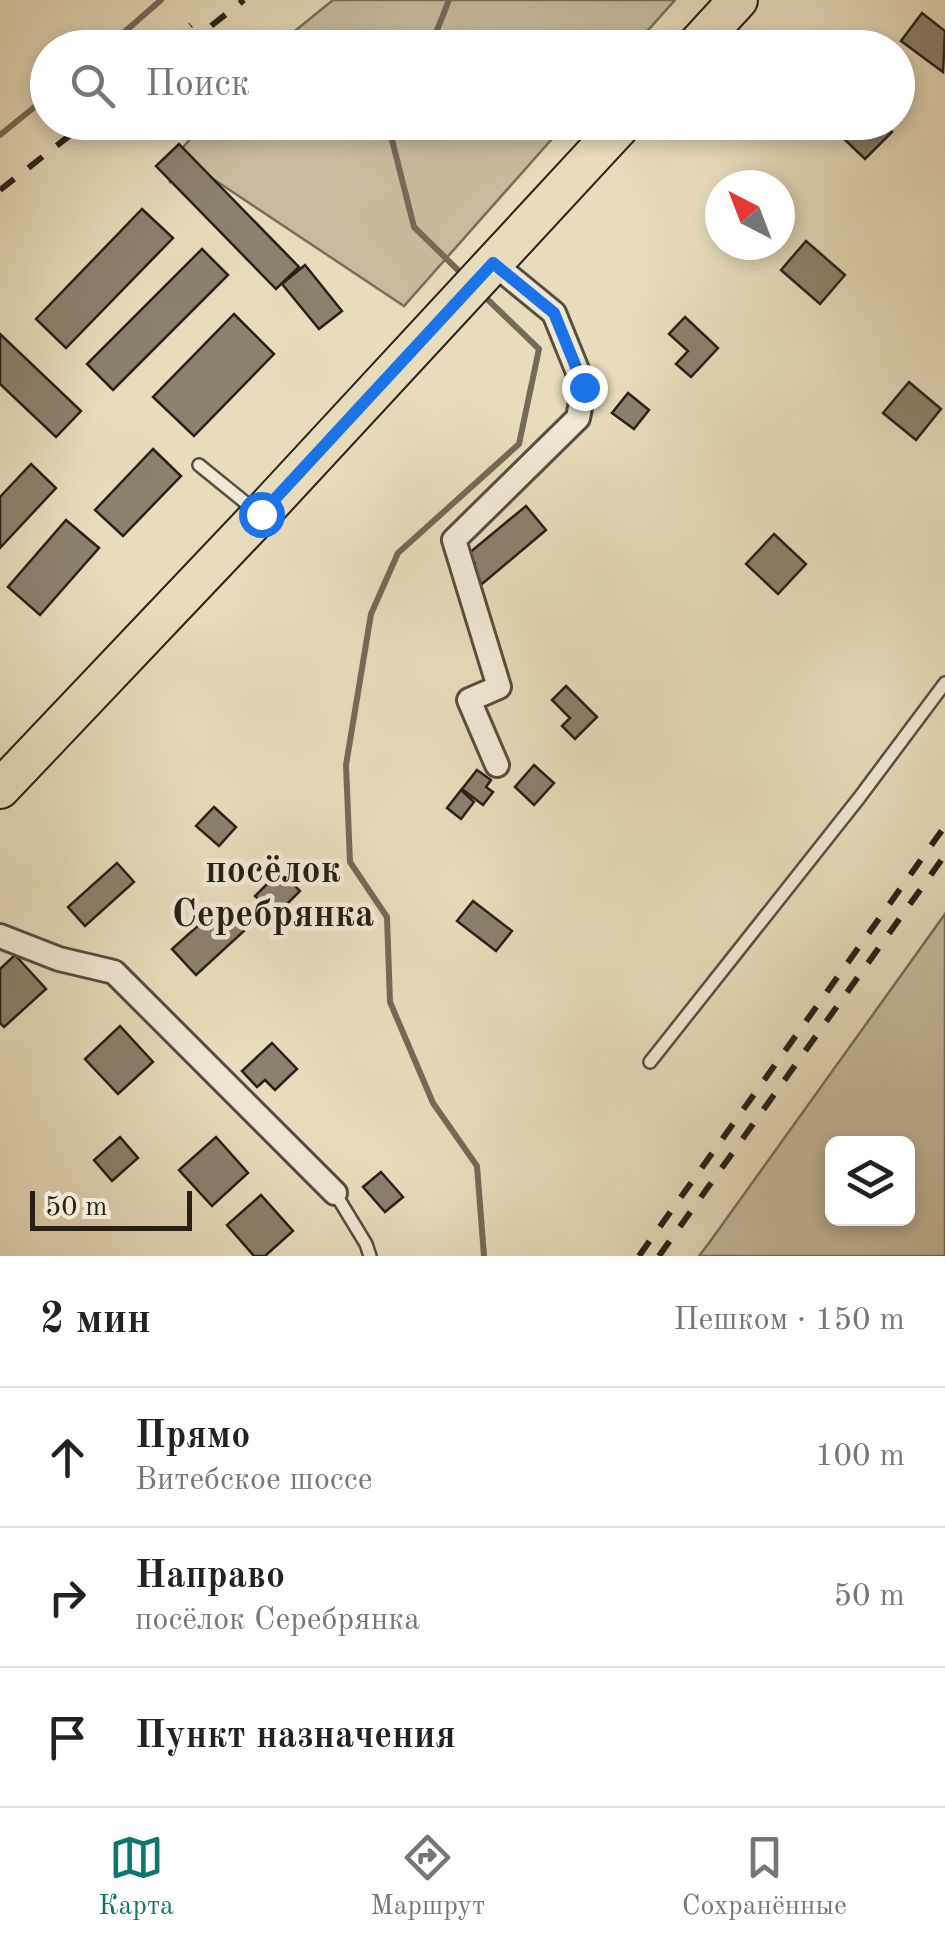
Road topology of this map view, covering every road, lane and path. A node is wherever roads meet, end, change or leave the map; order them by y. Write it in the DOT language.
graph roads {
  1 [pos="738,0"];
  2 [pos="710,30"];
  3 [pos="607,140"];
  4 [pos="493,263"];
  5 [pos="199,465"];
  6 [pos="261,514"];
  7 [pos="945,683"];
  8 [pos="496,765"];
  9 [pos="0,789"];
  10 [pos="0,936"];
  11 [pos="650,1062"];
  12 [pos="335,1194"];
  13 [pos="370,1256"];
  1 -- 2 [label="main road"];
  3 -- 4 [label="main road"];
  4 -- 6 [label="main road"];
  4 -- 8 [label="street"];
  5 -- 6 [label="lane"];
  6 -- 9 [label="main road"];
  7 -- 11 [label="lane"];
  10 -- 12 [label="street"];
  12 -- 13 [label="lane"];
}
